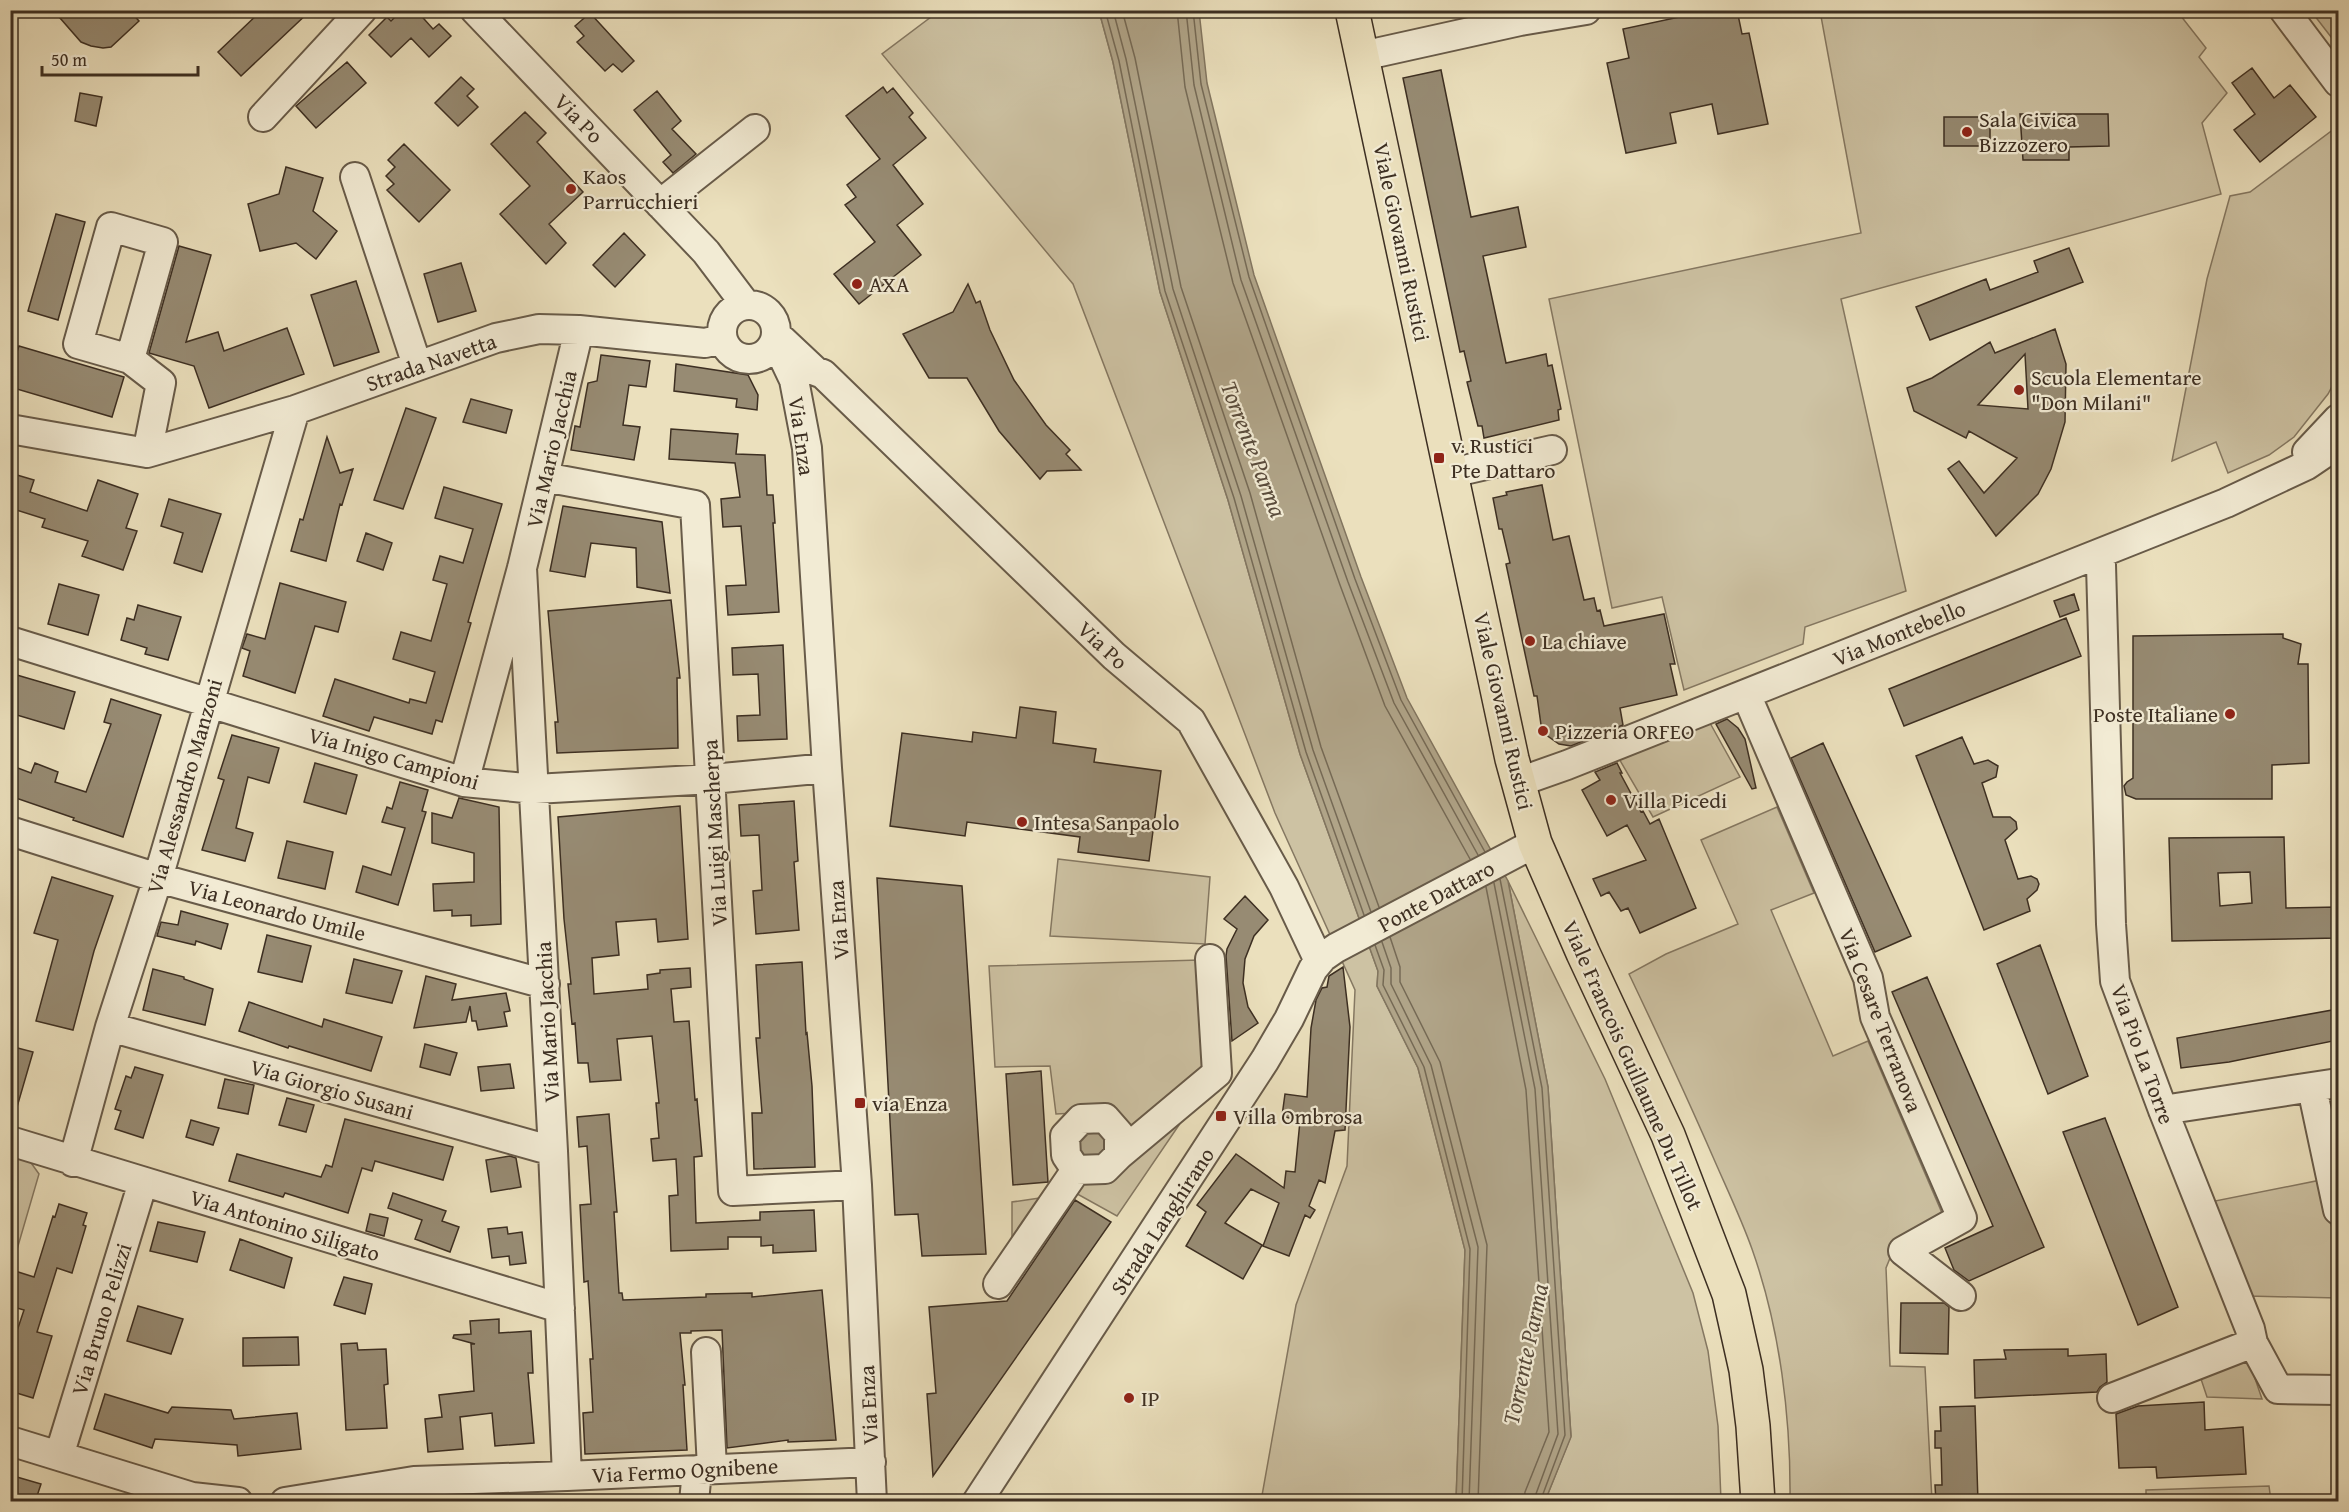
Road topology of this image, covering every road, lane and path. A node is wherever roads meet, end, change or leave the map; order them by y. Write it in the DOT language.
graph roads {
  1 [pos="362,10"];
  2 [pos="476,10"];
  3 [pos="1352,10"];
  4 [pos="1586,10"];
  5 [pos="2284,10"];
  6 [pos="1362,56"];
  7 [pos="2338,82"];
  8 [pos="263,117"];
  9 [pos="755,129"];
  10 [pos="355,177"];
  11 [pos="660,204"];
  12 [pos="732,319"];
  13 [pos="579,330"];
  14 [pos="770,344"];
  15 [pos="130,360"];
  16 [pos="417,365"];
  17 [pos="824,374"];
  18 [pos="796,389"];
  19 [pos="295,410"];
  20 [pos="2338,419"];
  21 [pos="10,429"];
  22 [pos="2338,444"];
  23 [pos="1552,450"];
  24 [pos="147,453"];
  25 [pos="2338,466"];
  26 [pos="1451,473"];
  27 [pos="544,477"];
  28 [pos="2276,479"];
  29 [pos="2098,554"];
  30 [pos="522,568"];
  31 [pos="10,641"];
  32 [pos="1746,694"];
  33 [pos="208,703"];
  34 [pos="827,768"];
  35 [pos="712,779"];
  36 [pos="464,782"];
  37 [pos="1519,782"];
  38 [pos="535,789"];
  39 [pos="10,831"];
  40 [pos="1535,843"];
  41 [pos="158,878"];
  42 [pos="1328,954"];
  43 [pos="1210,959"];
  44 [pos="545,984"];
  45 [pos="110,1027"];
  46 [pos="2325,1086"];
  47 [pos="2163,1110"];
  48 [pos="10,1141"];
  49 [pos="553,1151"];
  50 [pos="1119,1155"];
  51 [pos="73,1162"];
  52 [pos="1076,1170"];
  53 [pos="143,1182"];
  54 [pos="857,1185"];
  55 [pos="2338,1210"];
  56 [pos="998,1284"];
  57 [pos="1961,1296"];
  58 [pos="560,1308"];
  59 [pos="2253,1343"];
  60 [pos="706,1352"];
  61 [pos="2338,1390"];
  62 [pos="2112,1398"];
  63 [pos="10,1441"];
  64 [pos="59,1456"];
  65 [pos="871,1462"];
  66 [pos="704,1469"];
  67 [pos="567,1476"];
  68 [pos="524,1489"];
  69 [pos="346,1496"];
  70 [pos="976,1498"];
  71 [pos="238,1502"];
  72 [pos="285,1502"];
  73 [pos="694,1502"];
  74 [pos="872,1502"];
  75 [pos="888,1502"];
  76 [pos="1758,1502"];
  1 -- 8 [label="street"];
  2 -- 11 [label="street, Via Po"];
  3 -- 6 [label="main road, Viale Giovanni Rustici"];
  4 -- 6 [label="street"];
  5 -- 7 [label="street"];
  6 -- 26 [label="main road, Viale Giovanni Rustici"];
  9 -- 11 [label="street"];
  10 -- 16 [label="street"];
  11 -- 12 [label="street, Via Po"];
  12 -- 13 [label="street, Strada Navetta"];
  12 -- 14 [label="street, Via Po"];
  12 -- 14 [label="street, Via Po"];
  13 -- 16 [label="street, Strada Navetta"];
  13 -- 27 [label="street, Via Mario Jacchia"];
  14 -- 17 [label="street, Via Po"];
  14 -- 18 [label="street, Via Po"];
  15 -- 24 [label="street"];
  16 -- 19 [label="street, Strada Navetta"];
  17 -- 18 [label="street"];
  17 -- 42 [label="street, Via Po"];
  18 -- 34 [label="street, Via Enza"];
  19 -- 24 [label="street, Strada Navetta"];
  19 -- 33 [label="street, Via Alessandro Manzoni"];
  20 -- 28 [label="street, Via Montebello"];
  21 -- 24 [label="street, Strada Navetta"];
  22 -- 28 [label="street, Via Montebello"];
  23 -- 26 [label="street"];
  25 -- 28 [label="street"];
  26 -- 37 [label="main road, Viale Giovanni Rustici"];
  27 -- 30 [label="street, Via Mario Jacchia"];
  27 -- 35 [label="street, Via Luigi Mascherpa"];
  28 -- 29 [label="street, Via Montebello"];
  29 -- 32 [label="street, Via Montebello"];
  29 -- 47 [label="street, Via Pio La Torre"];
  30 -- 36 [label="street, Via Mario Jacchia"];
  30 -- 38 [label="street, Via Mario Jacchia"];
  31 -- 33 [label="street, Via Inigo Campioni"];
  32 -- 37 [label="street, Via Montebello"];
  32 -- 57 [label="street, Via Cesare Terranova"];
  33 -- 36 [label="street, Via Inigo Campioni"];
  33 -- 41 [label="street, Via Alessandro Manzoni"];
  34 -- 35 [label="street, Via Inigo Campioni"];
  34 -- 54 [label="street, Via Enza"];
  35 -- 38 [label="street, Via Inigo Campioni"];
  35 -- 54 [label="street, Via Luigi Mascherpa"];
  36 -- 38 [label="street, Via Inigo Campioni"];
  37 -- 40 [label="main road, Viale Giovanni Rustici"];
  38 -- 44 [label="street, Via Mario Jacchia"];
  39 -- 41 [label="street, Via Leonardo Umile"];
  40 -- 42 [label="street, Ponte Dattaro"];
  40 -- 76 [label="main road, Viale Francois Guillaume Du Tillot"];
  41 -- 44 [label="street, Via Leonardo Umile"];
  41 -- 45 [label="street, Via Alessandro Manzoni"];
  42 -- 70 [label="street, Strada Langhirano"];
  43 -- 50 [label="street"];
  44 -- 49 [label="street, Via Mario Jacchia"];
  45 -- 49 [label="street, Via Giorgio Susani"];
  45 -- 51 [label="street, Via Alessandro Manzoni"];
  46 -- 47 [label="street"];
  46 -- 55 [label="street"];
  47 -- 59 [label="street, Via Pio La Torre"];
  48 -- 51 [label="street, Via Antonino Siligato"];
  49 -- 58 [label="street, Via Mario Jacchia"];
  50 -- 52 [label="street"];
  50 -- 52 [label="street"];
  51 -- 53 [label="street, Via Antonino Siligato"];
  52 -- 56 [label="street"];
  53 -- 58 [label="street, Via Antonino Siligato"];
  53 -- 64 [label="street, Via Bruno Pelizzi"];
  54 -- 65 [label="street, Via Enza"];
  58 -- 67 [label="street, Via Mario Jacchia"];
  59 -- 61 [label="street, Via Pio La Torre"];
  59 -- 62 [label="street"];
  60 -- 66 [label="street"];
  63 -- 64 [label="street"];
  64 -- 71 [label="street"];
  65 -- 66 [label="street, Via Fermo Ognibene"];
  65 -- 74 [label="street, Via Enza"];
  65 -- 75 [label="street, Via Enza"];
  66 -- 67 [label="street, Via Fermo Ognibene"];
  66 -- 73 [label="street"];
  67 -- 68 [label="street, Via Fermo Ognibene"];
  68 -- 69 [label="street, Via Fermo Ognibene"];
  69 -- 72 [label="street, Via Fermo Ognibene"];
}
